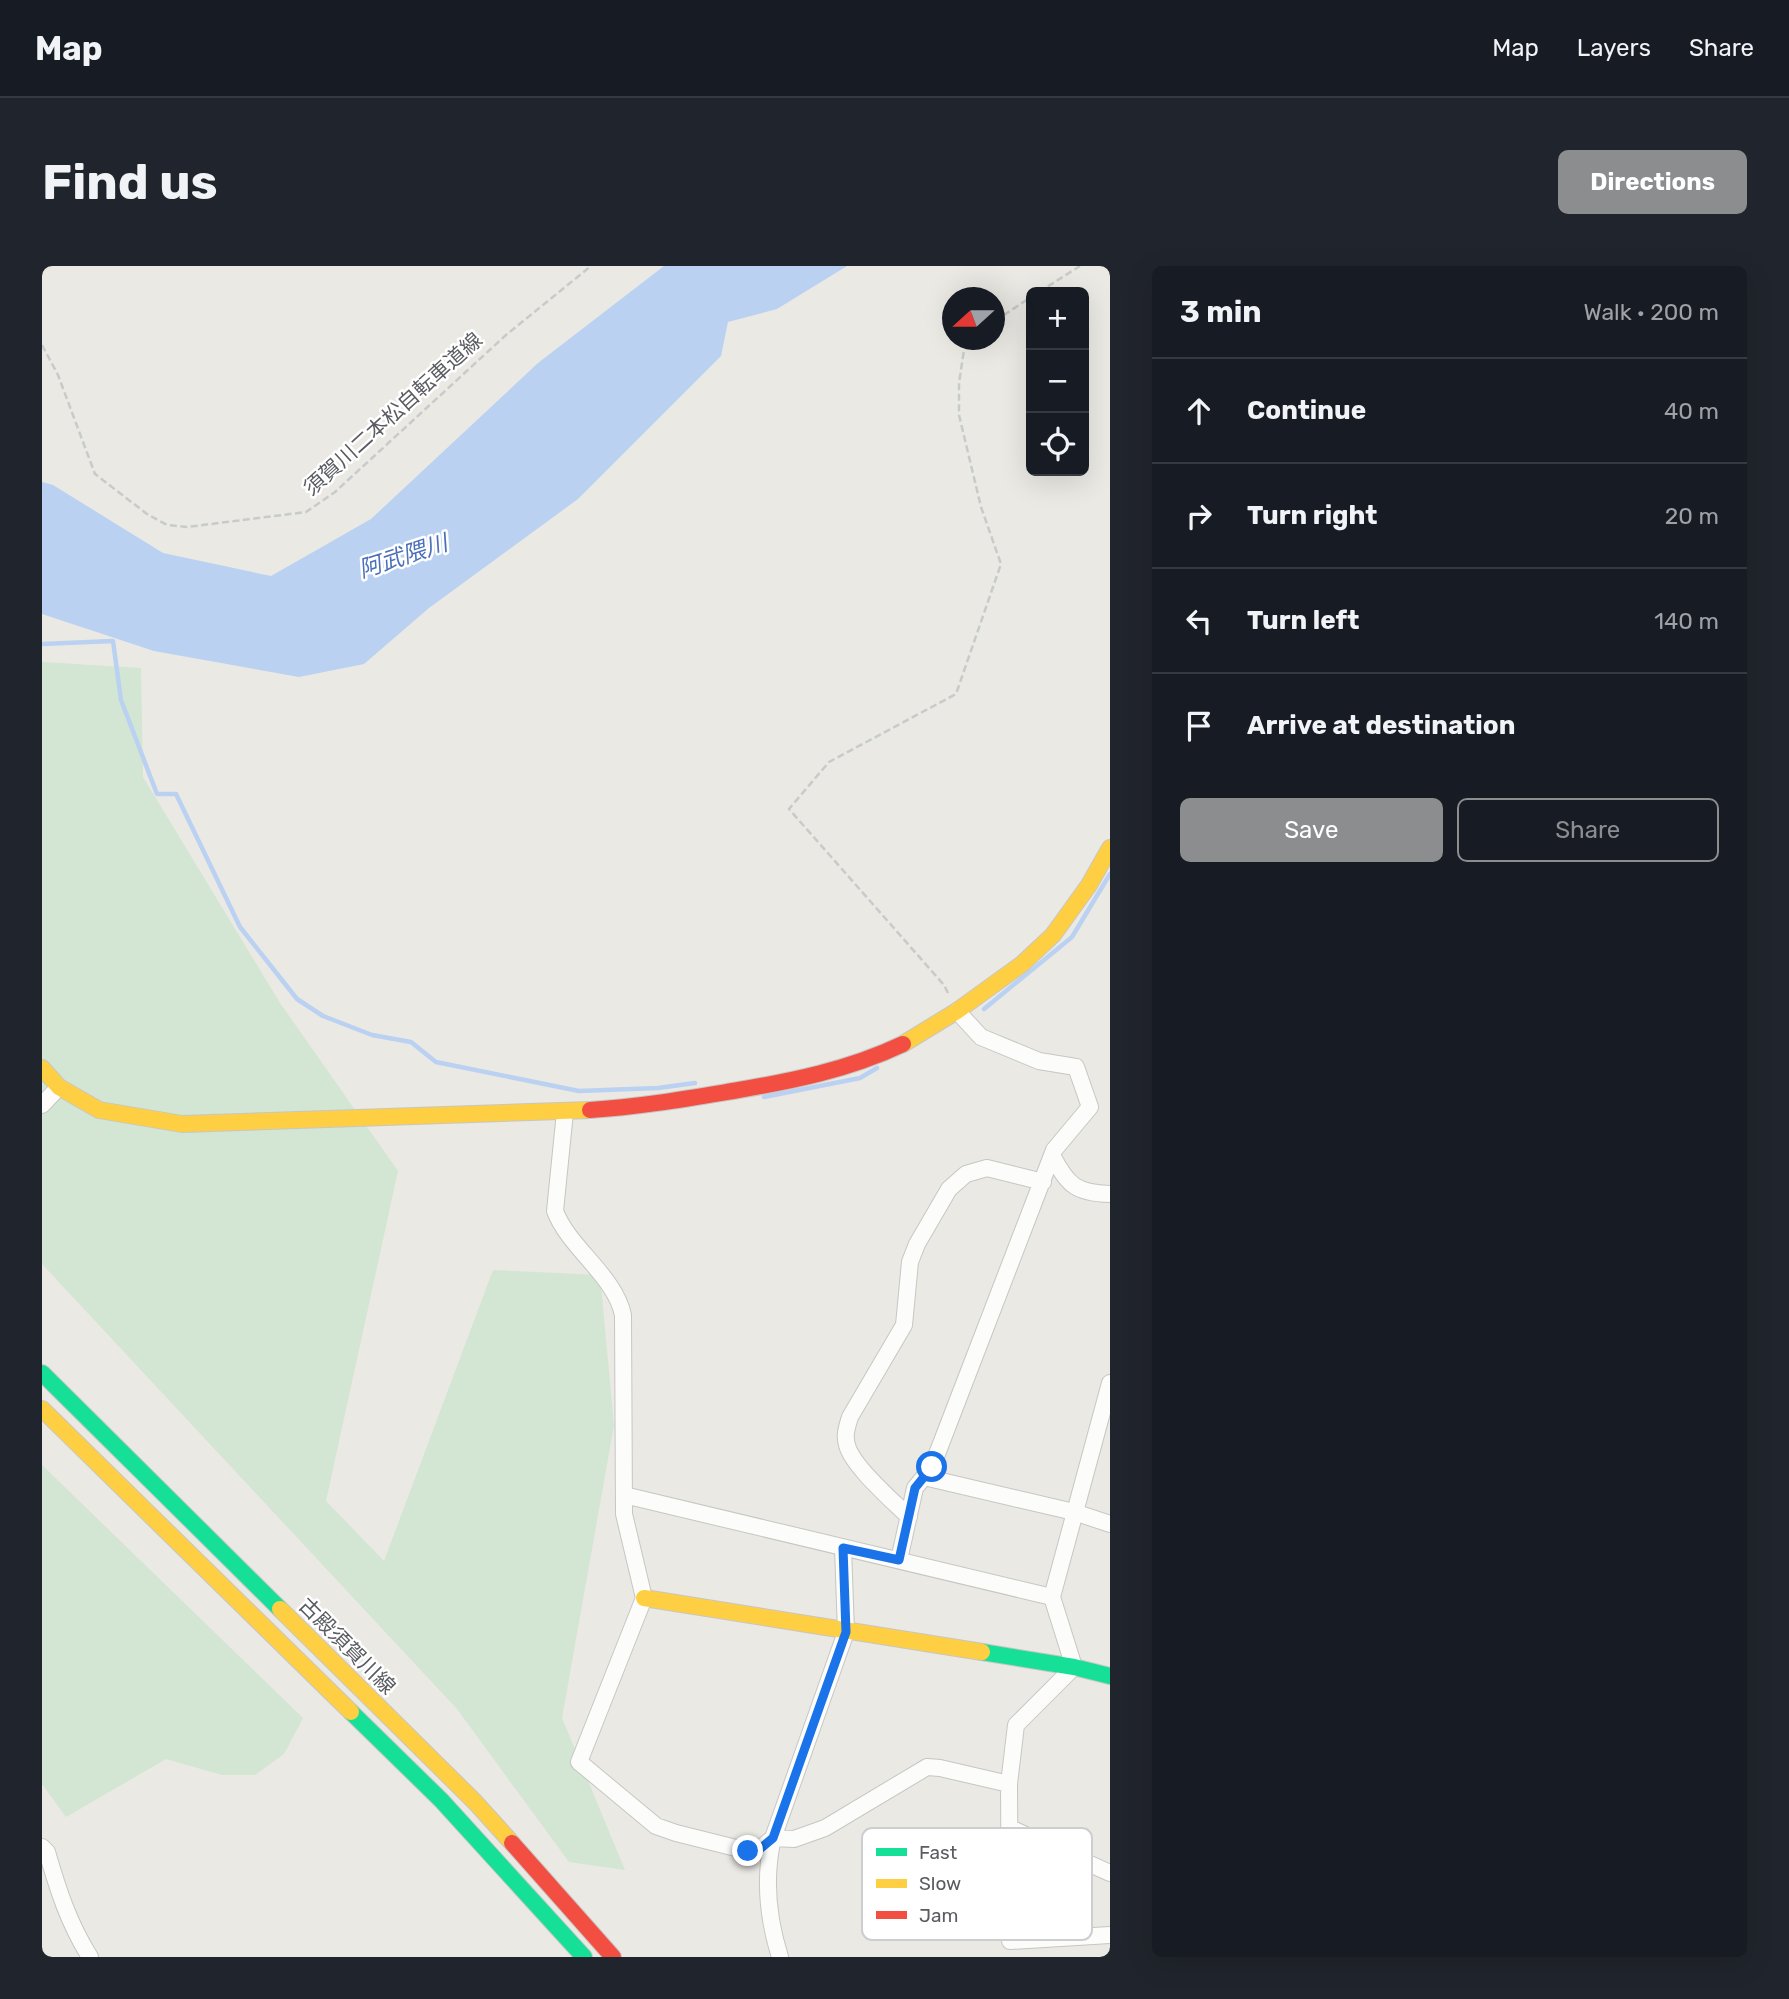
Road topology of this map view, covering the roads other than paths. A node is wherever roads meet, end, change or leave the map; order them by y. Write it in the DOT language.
graph roads {
  1 [pos="1110,848"];
  2 [pos="957,1011"];
  3 [pos="42,1068"];
  4 [pos="59,1087"];
  5 [pos="42,1105"];
  6 [pos="565,1112"];
  7 [pos="1053,1157"];
  8 [pos="1043,1182"];
  9 [pos="1110,1194"];
  10 [pos="42,1373"];
  11 [pos="1110,1383"];
  12 [pos="42,1409"];
  13 [pos="1106,1412"];
  14 [pos="924,1476"];
  15 [pos="624,1495"];
  16 [pos="1074,1512"];
  17 [pos="909,1517"];
  18 [pos="1110,1524"];
  19 [pos="843,1548"];
  20 [pos="899,1560"];
  21 [pos="1052,1597"];
  22 [pos="644,1598"];
  23 [pos="846,1632"];
  24 [pos="1074,1667"];
  25 [pos="1110,1676"];
  26 [pos="1009,1784"];
  27 [pos="1010,1828"];
  28 [pos="773,1838"];
  29 [pos="42,1847"];
  30 [pos="1092,1865"];
  31 [pos="1110,1873"];
  32 [pos="1110,1936"];
  33 [pos="1092,1937"];
  34 [pos="1010,1940"];
  35 [pos="1030,1940"];
  36 [pos="90,1957"];
  37 [pos="584,1957"];
  38 [pos="613,1957"];
  39 [pos="780,1957"];
  1 -- 2 [label="street"];
  2 -- 6 [label="street"];
  2 -- 7 [label="street"];
  3 -- 4 [label="street"];
  4 -- 5 [label="street"];
  4 -- 6 [label="street"];
  6 -- 15 [label="street"];
  7 -- 8 [label="street"];
  7 -- 9 [label="street"];
  8 -- 14 [label="street"];
  8 -- 17 [label="street"];
  10 -- 38 [label="street, 古殿須賀川線"];
  11 -- 13 [label="street"];
  12 -- 37 [label="street, 古殿須賀川線"];
  13 -- 16 [label="street"];
  14 -- 16 [label="street"];
  14 -- 17 [label="street"];
  15 -- 19 [label="street"];
  15 -- 22 [label="street"];
  16 -- 18 [label="street"];
  16 -- 21 [label="street"];
  17 -- 20 [label="street"];
  19 -- 20 [label="street"];
  19 -- 23 [label="street"];
  20 -- 21 [label="street"];
  21 -- 24 [label="street"];
  22 -- 23 [label="street"];
  22 -- 28 [label="street"];
  23 -- 24 [label="street"];
  23 -- 28 [label="street"];
  24 -- 25 [label="street"];
  24 -- 26 [label="street"];
  26 -- 27 [label="street"];
  26 -- 28 [label="street"];
  28 -- 39 [label="street"];
  29 -- 36 [label="street"];
  30 -- 31 [label="street"];
  32 -- 33 [label="street"];
  34 -- 35 [label="street"];
}
